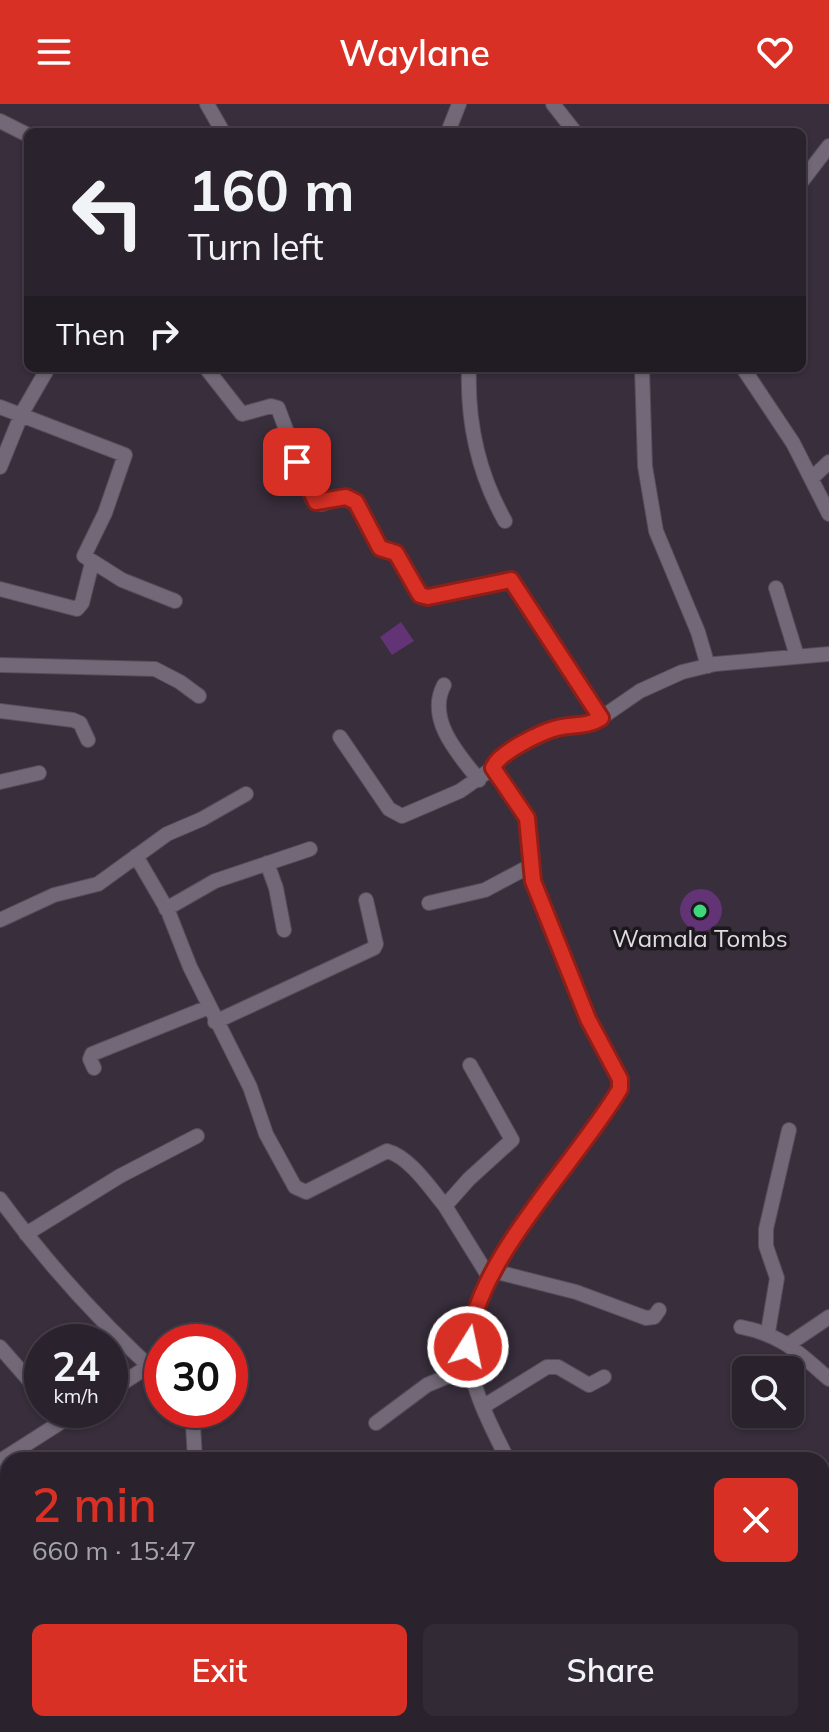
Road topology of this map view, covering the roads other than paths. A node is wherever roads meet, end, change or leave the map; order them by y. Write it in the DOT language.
graph roads {
  1 [pos="207,104"];
  2 [pos="459,104"];
  3 [pos="553,104"];
  4 [pos="0,121"];
  5 [pos="221,128"];
  6 [pos="450,128"];
  7 [pos="572,128"];
  8 [pos="24,133"];
  9 [pos="829,146"];
  10 [pos="806,176"];
  11 [pos="46,372"];
  12 [pos="209,372"];
  13 [pos="469,372"];
  14 [pos="642,372"];
  15 [pos="746,372"];
  16 [pos="0,407"];
  17 [pos="22,413"];
  18 [pos="829,462"];
  19 [pos="0,467"];
  20 [pos="812,478"];
  21 [pos="829,514"];
  22 [pos="505,521"];
  23 [pos="92,563"];
  24 [pos="776,588"];
  25 [pos="0,589"];
  26 [pos="175,601"];
  27 [pos="829,654"];
  28 [pos="797,656"];
  29 [pos="0,665"];
  30 [pos="708,666"];
  31 [pos="444,685"];
  32 [pos="199,696"];
  33 [pos="0,711"];
  34 [pos="601,718"];
  35 [pos="340,737"];
  36 [pos="88,740"];
  37 [pos="493,768"];
  38 [pos="39,773"];
  39 [pos="479,780"];
  40 [pos="0,782"];
  41 [pos="246,794"];
  42 [pos="310,849"];
  43 [pos="136,856"];
  44 [pos="267,863"];
  45 [pos="530,866"];
  46 [pos="366,900"];
  47 [pos="429,903"];
  48 [pos="166,909"];
  49 [pos="0,920"];
  50 [pos="284,930"];
  51 [pos="209,1007"];
  52 [pos="215,1022"];
  53 [pos="470,1065"];
  54 [pos="94,1068"];
  55 [pos="789,1130"];
  56 [pos="197,1136"];
  57 [pos="0,1199"];
  58 [pos="445,1206"];
  59 [pos="26,1234"];
  60 [pos="491,1274"];
  61 [pos="659,1310"];
  62 [pos="829,1317"];
  63 [pos="741,1327"];
  64 [pos="768,1332"];
  65 [pos="789,1344"];
  66 [pos="0,1347"];
  67 [pos="144,1361"];
  68 [pos="470,1367"];
  69 [pos="24,1374"];
  70 [pos="604,1377"];
  71 [pos="829,1379"];
  72 [pos="484,1406"];
  73 [pos="376,1423"];
  74 [pos="43,1428"];
  75 [pos="193,1428"];
  76 [pos="12,1452"];
  77 [pos="195,1452"];
  78 [pos="504,1452"];
  1 -- 5 [label="street"];
  2 -- 6 [label="street"];
  3 -- 7 [label="street"];
  4 -- 8 [label="street"];
  9 -- 10 [label="street"];
  11 -- 17 [label="street"];
  12 -- 34 [label="street"];
  13 -- 22 [label="street"];
  14 -- 30 [label="street"];
  15 -- 20 [label="street"];
  16 -- 17 [label="street"];
  17 -- 19 [label="street"];
  17 -- 23 [label="street"];
  18 -- 20 [label="street"];
  20 -- 21 [label="street"];
  23 -- 25 [label="street"];
  23 -- 26 [label="street"];
  24 -- 28 [label="street"];
  27 -- 28 [label="street"];
  28 -- 30 [label="street"];
  29 -- 32 [label="street"];
  30 -- 34 [label="street"];
  31 -- 39 [label="street"];
  33 -- 36 [label="street"];
  34 -- 37 [label="street"];
  35 -- 39 [label="street"];
  37 -- 39 [label="street"];
  37 -- 45 [label="street"];
  38 -- 40 [label="street"];
  41 -- 43 [label="street"];
  42 -- 44 [label="street"];
  43 -- 48 [label="street"];
  43 -- 49 [label="street"];
  44 -- 48 [label="street"];
  44 -- 50 [label="street"];
  45 -- 47 [label="street"];
  45 -- 60 [label="street"];
  46 -- 52 [label="street"];
  48 -- 51 [label="street"];
  51 -- 52 [label="street"];
  51 -- 54 [label="street"];
  52 -- 58 [label="street"];
  53 -- 58 [label="street"];
  55 -- 64 [label="street"];
  56 -- 59 [label="street"];
  57 -- 59 [label="street"];
  58 -- 60 [label="street"];
  59 -- 67 [label="street"];
  60 -- 61 [label="street"];
  60 -- 68 [label="street"];
  62 -- 65 [label="street"];
  63 -- 64 [label="street"];
  64 -- 65 [label="street"];
  65 -- 71 [label="street"];
  66 -- 69 [label="street"];
  68 -- 72 [label="street"];
  68 -- 73 [label="street"];
  70 -- 72 [label="street"];
  72 -- 78 [label="street"];
  74 -- 76 [label="street"];
  75 -- 77 [label="street"];
}
